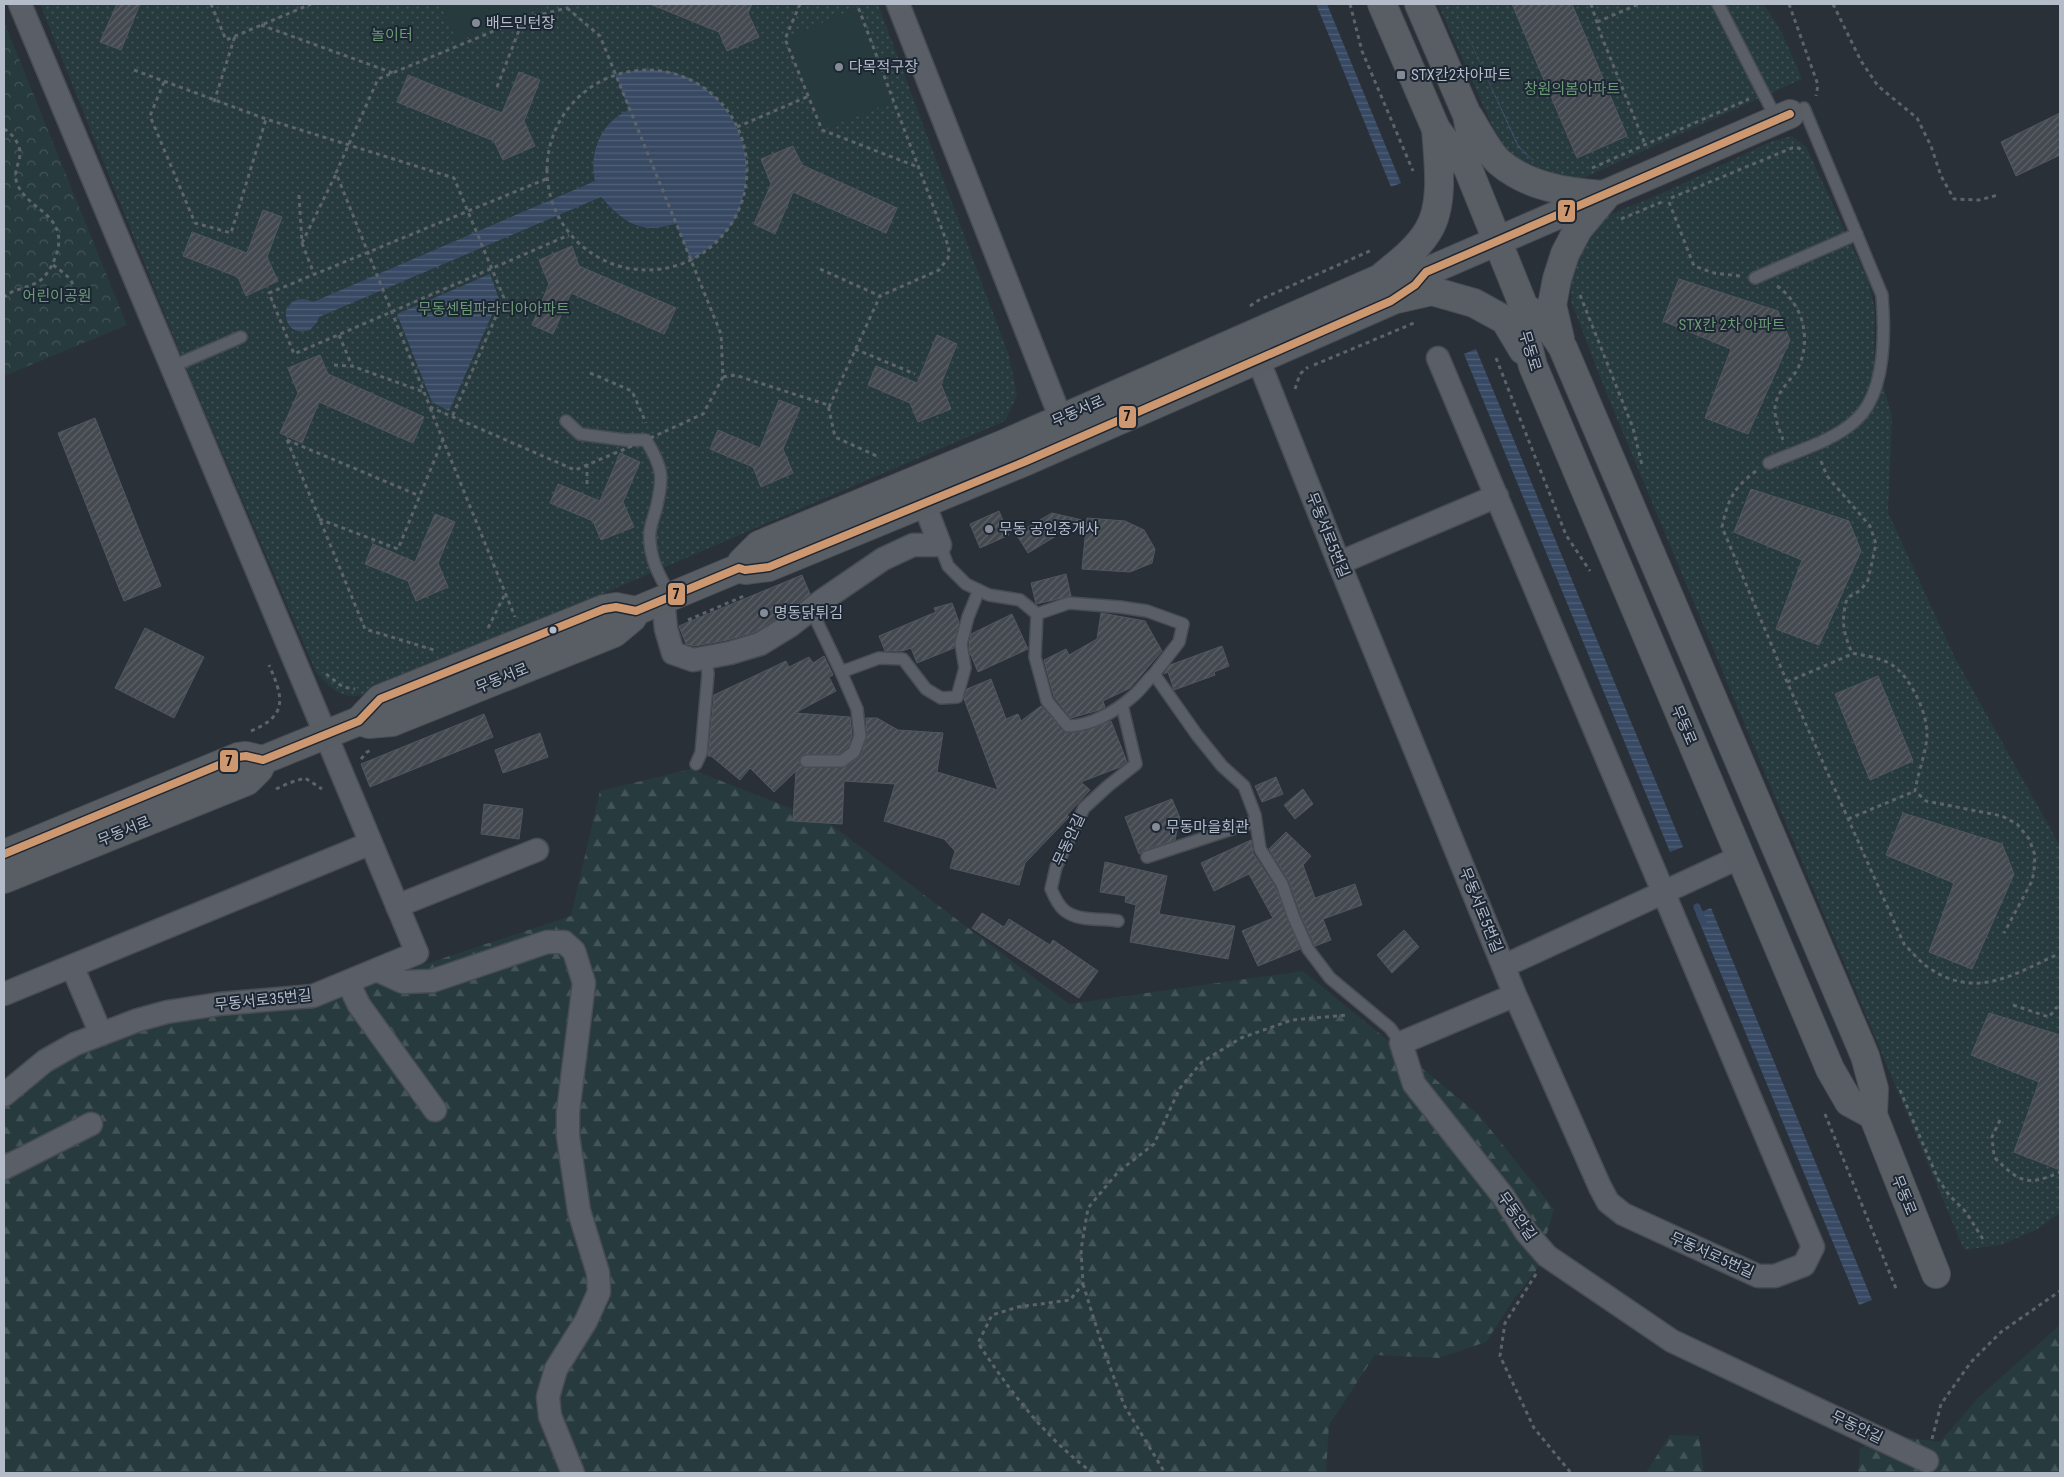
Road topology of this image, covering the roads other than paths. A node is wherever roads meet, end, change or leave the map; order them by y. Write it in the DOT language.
graph roads {
  1 [pos="20,4"];
  2 [pos="898,4"];
  3 [pos="1382,4"];
  4 [pos="1419,4"];
  5 [pos="1718,4"];
  6 [pos="1790,114"];
  7 [pos="1467,115"];
  8 [pos="1436,129"];
  9 [pos="1467,166"];
  10 [pos="1606,195"];
  11 [pos="1857,234"];
  12 [pos="1496,241"];
  13 [pos="1754,278"];
  14 [pos="1386,290"];
  15 [pos="1524,307"];
  16 [pos="241,337"];
  17 [pos="1253,347"];
  18 [pos="1563,348"];
  19 [pos="1438,358"];
  20 [pos="1534,366"];
  21 [pos="171,367"];
  22 [pos="1061,419"];
  23 [pos="566,421"];
  24 [pos="1769,463"];
  25 [pos="1497,496"];
  26 [pos="924,503"];
  27 [pos="940,545"];
  28 [pos="1338,563"];
  29 [pos="739,568"];
  30 [pos="979,590"];
  31 [pos="667,598"];
  32 [pos="811,609"];
  33 [pos="1037,614"];
  34 [pos="706,657"];
  35 [pos="841,672"];
  36 [pos="1154,674"];
  37 [pos="1122,705"];
  38 [pos="327,734"];
  39 [pos="263,760"];
  40 [pos="806,760"];
  41 [pos="696,764"];
  42 [pos="1256,821"];
  43 [pos="371,843"];
  44 [pos="537,850"];
  45 [pos="4,854"];
  46 [pos="1148,858"];
  47 [pos="1740,858"];
  48 [pos="4,879"];
  49 [pos="1664,893"];
  50 [pos="397,906"];
  51 [pos="1118,921"];
  52 [pos="72,966"];
  53 [pos="1504,966"];
  54 [pos="376,970"];
  55 [pos="348,982"];
  56 [pos="4,994"];
  57 [pos="1516,995"];
  58 [pos="101,1034"];
  59 [pos="1401,1043"];
  60 [pos="4,1095"];
  61 [pos="435,1110"];
  62 [pos="1873,1115"];
  63 [pos="91,1124"];
  64 [pos="4,1168"];
  65 [pos="1936,1274"];
  66 [pos="1927,1461"];
  67 [pos="573,1473"];
  1 -- 21 [label="street, 무동서로35번길"];
  2 -- 22 [label="street"];
  3 -- 8 [label="main road"];
  4 -- 7 [label="main road"];
  5 -- 6 [label="lane"];
  6 -- 10 [label="main road"];
  6 -- 11 [label="lane"];
  7 -- 9 [label="main road"];
  7 -- 10 [label="main road"];
  8 -- 9 [label="main road"];
  8 -- 14 [label="main road"];
  9 -- 12 [label="main road"];
  10 -- 12 [label="main road"];
  10 -- 18 [label="main road"];
  11 -- 13 [label="lane"];
  11 -- 24 [label="lane"];
  12 -- 14 [label="main road"];
  12 -- 15 [label="main road"];
  14 -- 17 [label="main road, 무동서로"];
  14 -- 20 [label="main road"];
  15 -- 18 [label="main road, 무동로"];
  15 -- 20 [label="main road, 무동로"];
  16 -- 21 [label="lane"];
  17 -- 22 [label="main road, 무동서로"];
  17 -- 26 [label="main road, 무동서로"];
  17 -- 28 [label="street, 무동서로5번길"];
  18 -- 62 [label="main road, 무동로"];
  19 -- 25 [label="street, 무동서로5번길"];
  20 -- 47 [label="main road, 무동로"];
  21 -- 38 [label="street, 무동서로35번길"];
  22 -- 29 [label="main road, 무동서로"];
  23 -- 31 [label="lane"];
  25 -- 28 [label="street"];
  25 -- 49 [label="street, 무동서로5번길"];
  26 -- 27 [label="street"];
  26 -- 29 [label="main road, 무동서로"];
  27 -- 30 [label="lane"];
  27 -- 32 [label="street"];
  28 -- 53 [label="street, 무동서로5번길"];
  29 -- 31 [label="main road, 무동서로"];
  30 -- 33 [label="lane"];
  30 -- 35 [label="lane"];
  31 -- 34 [label="street"];
  31 -- 38 [label="main road, 무동서로"];
  32 -- 34 [label="street"];
  32 -- 35 [label="lane"];
  33 -- 36 [label="lane"];
  33 -- 37 [label="lane"];
  34 -- 41 [label="lane"];
  35 -- 40 [label="lane"];
  36 -- 37 [label="lane"];
  36 -- 42 [label="lane, 무동안길"];
  37 -- 51 [label="lane, 무동안길"];
  38 -- 39 [label="main road, 무동서로"];
  38 -- 43 [label="street, 무동서로35번길"];
  39 -- 45 [label="main road, 무동서로"];
  39 -- 48 [label="main road, 무동서로"];
  42 -- 46 [label="lane"];
  42 -- 59 [label="lane, 무동안길"];
  43 -- 50 [label="street, 무동서로35번길"];
  43 -- 52 [label="street"];
  44 -- 50 [label="street"];
  47 -- 49 [label="street"];
  47 -- 62 [label="main road, 무동로"];
  49 -- 53 [label="street"];
  49 -- 57 [label="street, 무동서로5번길"];
  50 -- 54 [label="street, 무동서로35번길"];
  52 -- 56 [label="street"];
  52 -- 58 [label="street"];
  53 -- 57 [label="street, 무동서로5번길"];
  54 -- 55 [label="street, 무동서로35번길"];
  54 -- 67 [label="street"];
  55 -- 58 [label="street, 무동서로35번길"];
  55 -- 61 [label="street"];
  57 -- 59 [label="street"];
  58 -- 60 [label="street, 무동서로35번길"];
  59 -- 66 [label="street, 무동안길"];
  62 -- 65 [label="main road, 무동로"];
  63 -- 64 [label="street"];
}
